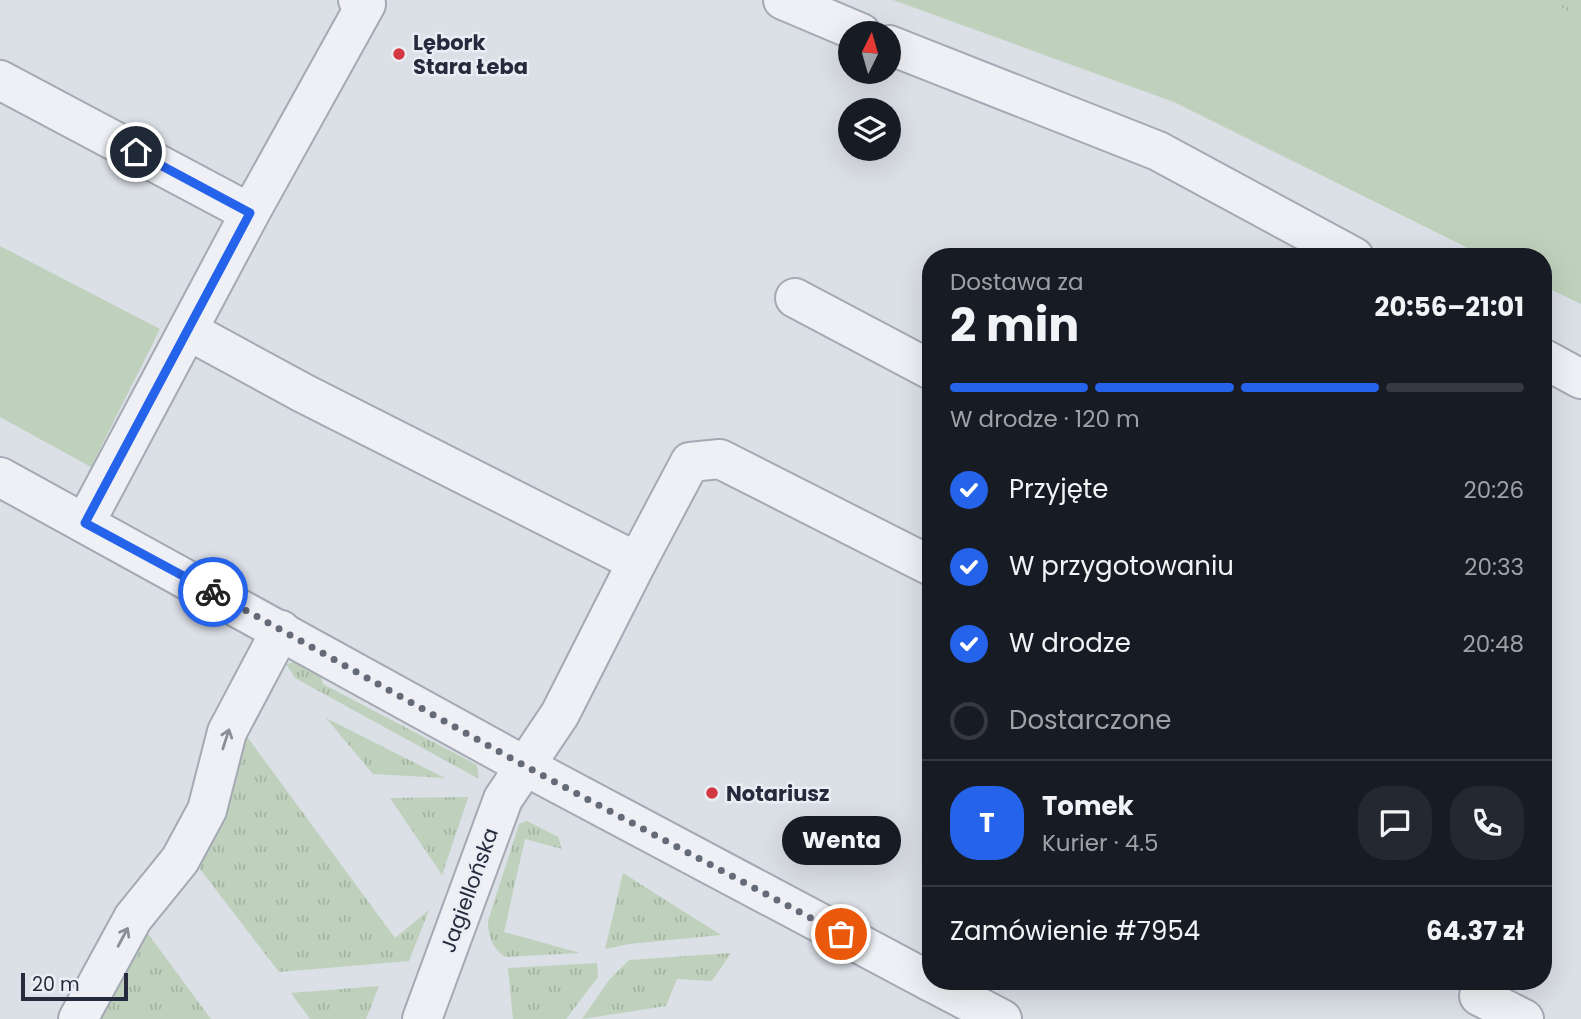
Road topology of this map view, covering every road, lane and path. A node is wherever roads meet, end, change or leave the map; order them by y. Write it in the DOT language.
graph roads {
  1 [pos="783,0"];
  2 [pos="364,1"];
  3 [pos="838,23"];
  4 [pos="901,50"];
  5 [pos="0,80"];
  6 [pos="250,213"];
  7 [pos="1337,248"];
  8 [pos="795,298"];
  9 [pos="189,331"];
  10 [pos="1552,363"];
  11 [pos="922,365"];
  12 [pos="1581,379"];
  13 [pos="0,477"];
  14 [pos="85,523"];
  15 [pos="922,561"];
  16 [pos="637,562"];
  17 [pos="281,630"];
  18 [pos="525,766"];
  19 [pos="922,977"];
  20 [pos="946,990"];
  21 [pos="1479,996"];
  22 [pos="78,1019"];
  23 [pos="422,1019"];
  24 [pos="1002,1019"];
  25 [pos="1524,1019"];
  1 -- 3 [label="street"];
  2 -- 6 [label="street"];
  4 -- 7 [label="street"];
  5 -- 6 [label="street"];
  6 -- 9 [label="street"];
  8 -- 11 [label="street"];
  9 -- 14 [label="street"];
  9 -- 16 [label="street"];
  10 -- 12 [label="street"];
  13 -- 14 [label="street"];
  14 -- 17 [label="street"];
  15 -- 16 [label="street, Jagiellońska"];
  16 -- 18 [label="street, Jagiellońska"];
  17 -- 18 [label="street"];
  22 -- 17 [label="street, one-way"];
  18 -- 19 [label="street"];
  18 -- 23 [label="street, Jagiellońska"];
  20 -- 24 [label="street"];
  21 -- 25 [label="street"];
}
